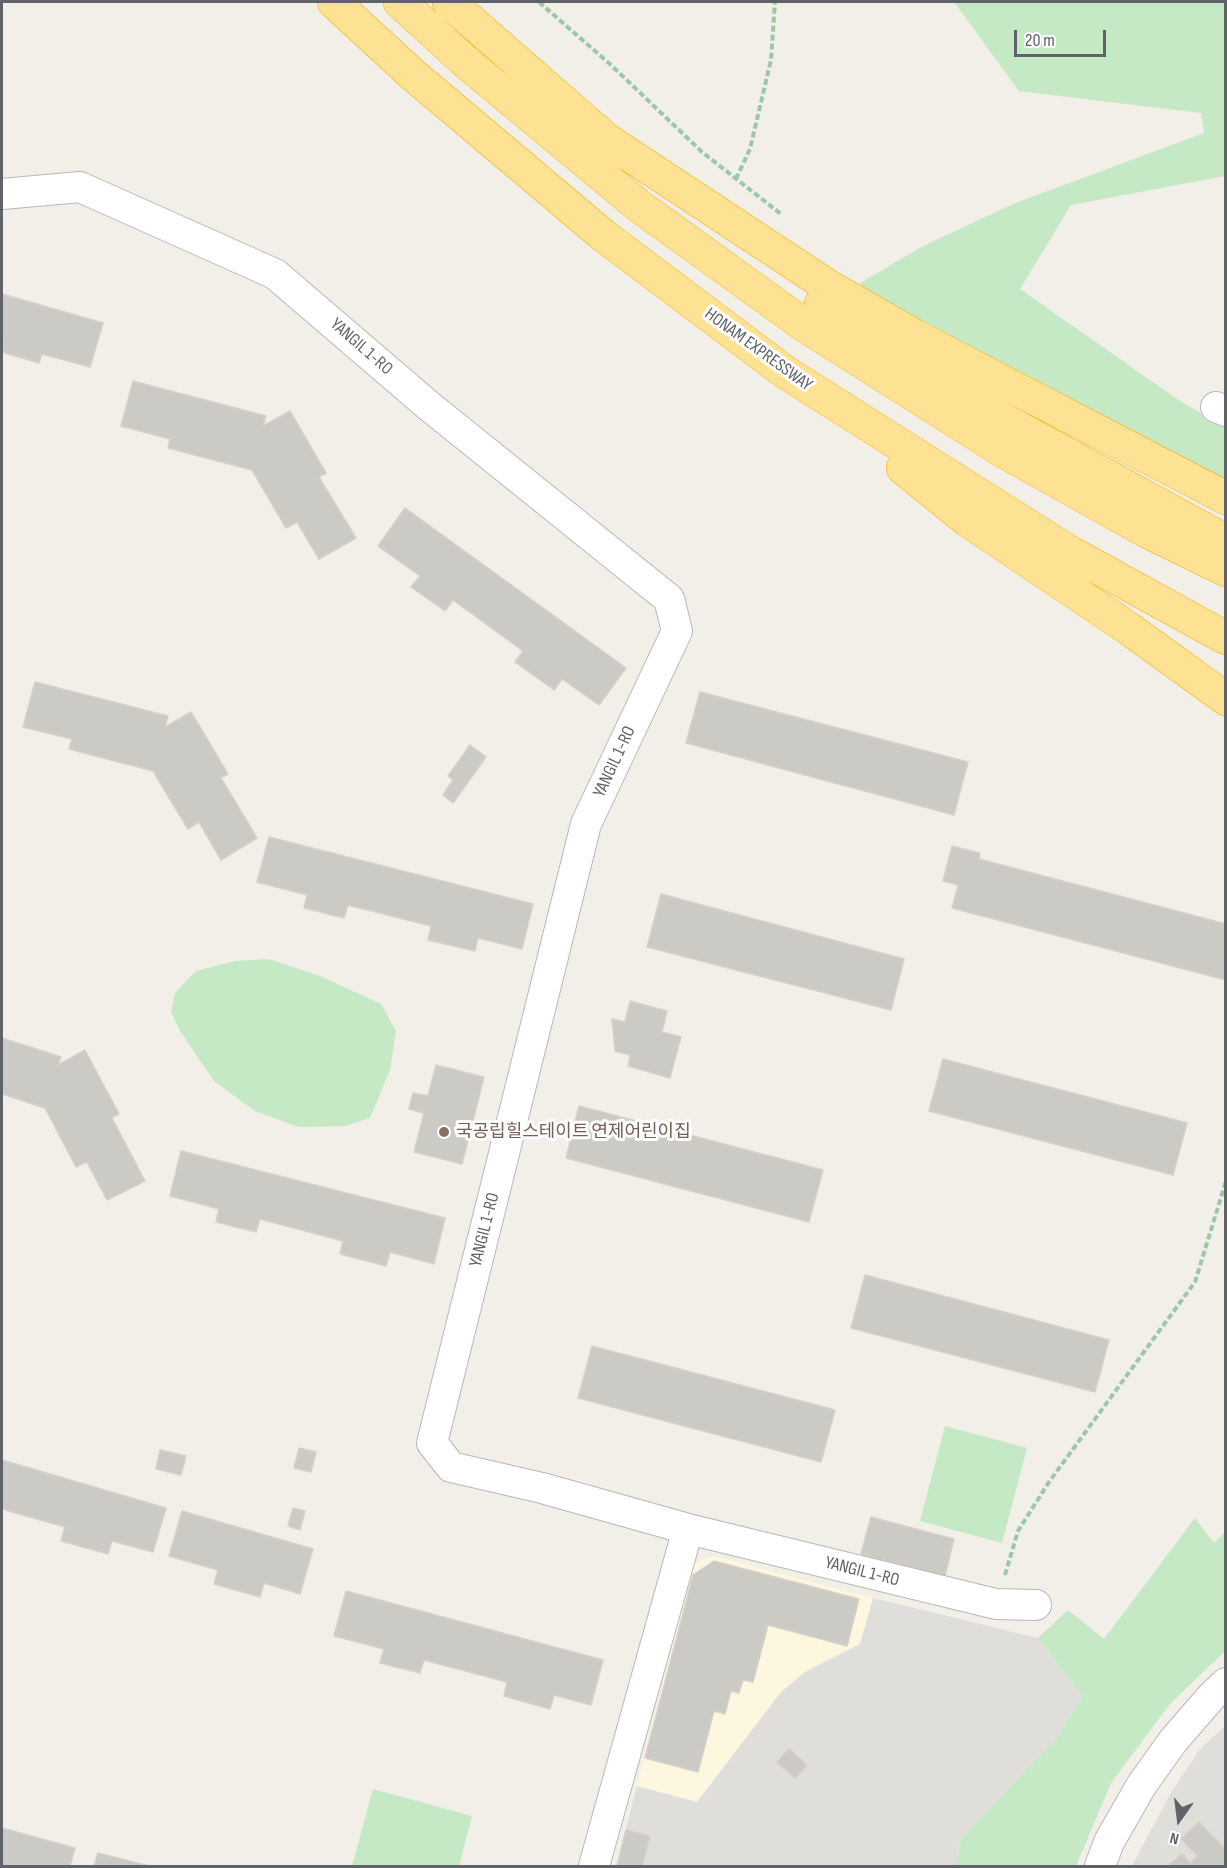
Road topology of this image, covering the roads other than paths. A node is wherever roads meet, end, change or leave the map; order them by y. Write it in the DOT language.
graph roads {
  1 [pos="334,2"];
  2 [pos="400,2"];
  3 [pos="449,2"];
  4 [pos="607,140"];
  5 [pos="2,194"];
  6 [pos="785,372"];
  7 [pos="1226,498"];
  8 [pos="1226,541"];
  9 [pos="1226,570"];
  10 [pos="1226,638"];
  11 [pos="1226,699"];
  12 [pos="688,1529"];
  13 [pos="1036,1605"];
  14 [pos="1226,1683"];
  15 [pos="594,1866"];
  16 [pos="1100,1866"];
  1 -- 6 [label="highway, HONAM EXPRESSWAY"];
  2 -- 9 [label="highway"];
  3 -- 4 [label="highway"];
  4 -- 7 [label="highway"];
  4 -- 8 [label="highway"];
  5 -- 12 [label="street, YANGIL 1-RO"];
  6 -- 10 [label="highway, HONAM EXPRESSWAY"];
  6 -- 11 [label="highway"];
  12 -- 13 [label="street, YANGIL 1-RO"];
  12 -- 15 [label="street"];
  14 -- 16 [label="street"];
}
